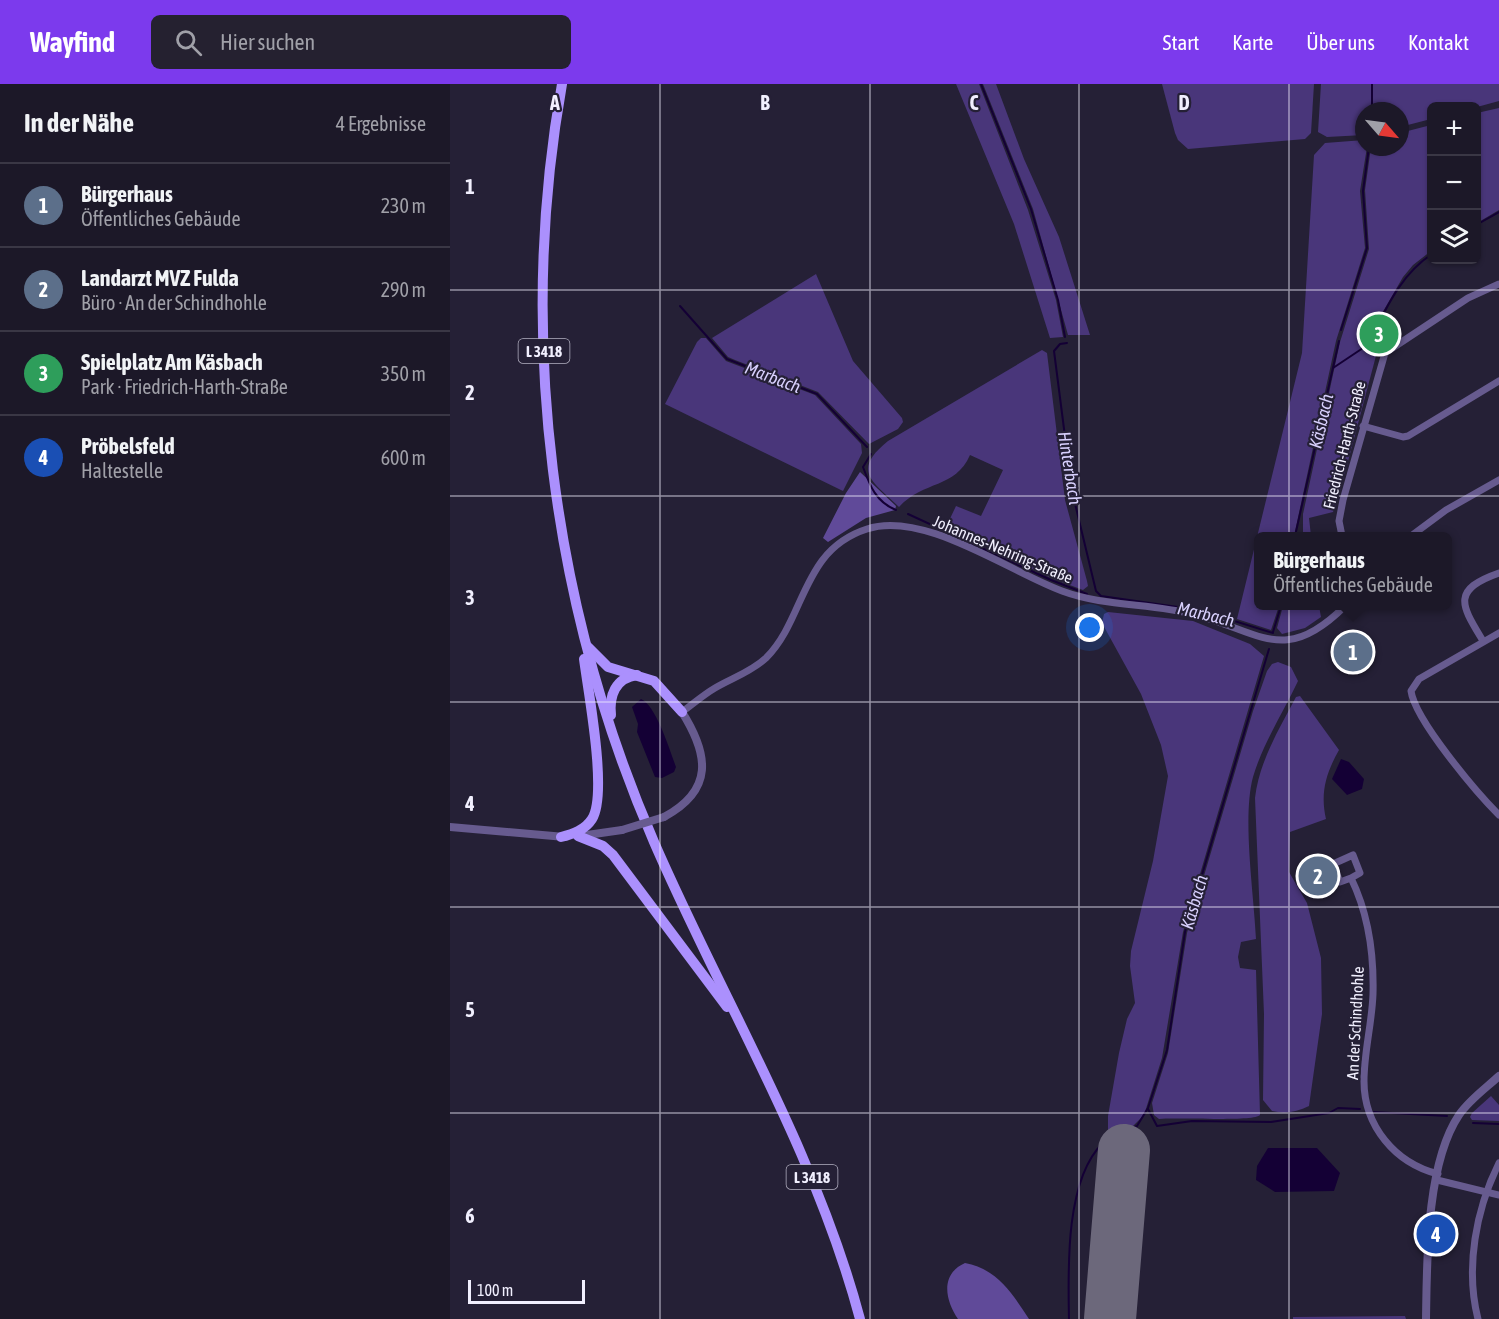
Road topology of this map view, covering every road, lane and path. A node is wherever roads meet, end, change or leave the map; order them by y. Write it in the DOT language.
graph roads {
  1 [pos="562,84"];
  2 [pos="1499,284"];
  3 [pos="1499,381"];
  4 [pos="1363,426"];
  5 [pos="1499,480"];
  6 [pos="1342,532"];
  7 [pos="1418,532"];
  8 [pos="1499,573"];
  9 [pos="1341,610"];
  10 [pos="579,617"];
  11 [pos="1499,633"];
  12 [pos="1483,641"];
  13 [pos="586,645"];
  14 [pos="643,675"];
  15 [pos="682,712"];
  16 [pos="613,736"];
  17 [pos="1499,815"];
  18 [pos="450,827"];
  19 [pos="578,836"];
  20 [pos="561,837"];
  21 [pos="1351,878"];
  22 [pos="749,1042"];
  23 [pos="1499,1076"];
  24 [pos="1499,1163"];
  25 [pos="1438,1177"];
  26 [pos="1486,1193"];
  27 [pos="1499,1195"];
  28 [pos="860,1319"];
  29 [pos="1426,1319"];
  30 [pos="1478,1319"];
  1 -- 10 [label="main road, L 3418"];
  2 -- 4 [label="street, Friedrich-Harth-Straße"];
  3 -- 4 [label="street"];
  4 -- 6 [label="street, Friedrich-Harth-Straße"];
  5 -- 7 [label="street"];
  8 -- 12 [label="street"];
  9 -- 15 [label="street, Johannes-Nehring-Straße"];
  10 -- 13 [label="main road, L 3418"];
  10 -- 20 [label="main road"];
  11 -- 12 [label="street"];
  12 -- 17 [label="street"];
  13 -- 14 [label="main road"];
  13 -- 16 [label="main road, L 3418"];
  14 -- 15 [label="main road"];
  14 -- 16 [label="main road"];
  15 -- 19 [label="street, bridge"];
  16 -- 22 [label="main road, L 3418"];
  18 -- 20 [label="street"];
  19 -- 20 [label="street"];
  19 -- 22 [label="main road"];
  21 -- 25 [label="street, An der Schindhohle"];
  22 -- 28 [label="main road, L 3418"];
  23 -- 25 [label="street"];
  24 -- 26 [label="street"];
  25 -- 26 [label="street, An der Schindhohle"];
  25 -- 29 [label="street"];
  26 -- 27 [label="street, An der Schindhohle"];
  26 -- 30 [label="street"];
}
